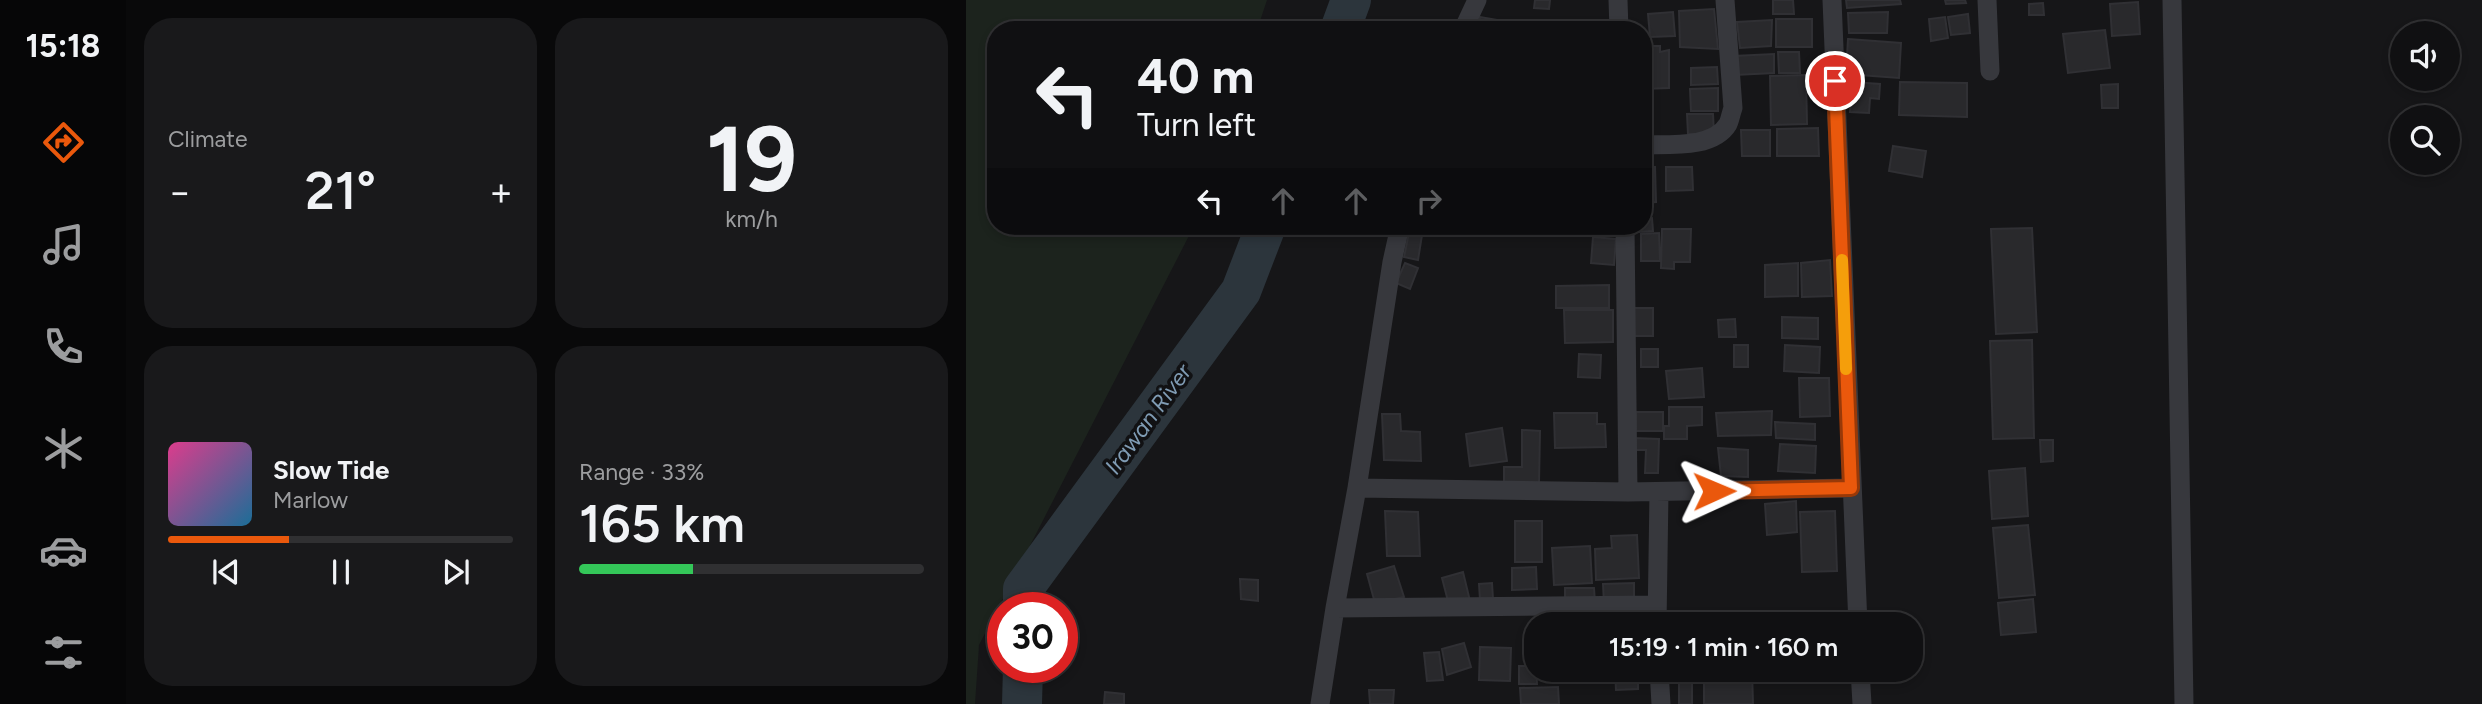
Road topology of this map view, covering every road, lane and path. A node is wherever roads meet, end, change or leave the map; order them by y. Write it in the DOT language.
graph roads {
  1 [pos="1477,0"];
  2 [pos="1618,0"];
  3 [pos="1725,0"];
  4 [pos="1832,0"];
  5 [pos="1987,0"];
  6 [pos="2172,0"];
  7 [pos="1468,21"];
  8 [pos="1619,21"];
  9 [pos="1990,71"];
  10 [pos="1652,144"];
  11 [pos="1398,235"];
  12 [pos="1625,235"];
  13 [pos="1357,488"];
  14 [pos="1851,488"];
  15 [pos="1628,492"];
  16 [pos="1659,492"];
  17 [pos="1335,608"];
  18 [pos="1524,612"];
  19 [pos="1657,612"];
  20 [pos="1857,612"];
  21 [pos="1660,682"];
  22 [pos="1861,682"];
  23 [pos="1320,704"];
  24 [pos="1661,704"];
  25 [pos="1862,704"];
  26 [pos="2184,704"];
  1 -- 7 [label="street"];
  2 -- 8 [label="street"];
  3 -- 10 [label="street"];
  4 -- 14 [label="street"];
  5 -- 9 [label="street"];
  6 -- 26 [label="street"];
  11 -- 13 [label="street"];
  12 -- 15 [label="street"];
  13 -- 15 [label="street"];
  13 -- 17 [label="street"];
  14 -- 16 [label="street"];
  14 -- 20 [label="street"];
  15 -- 16 [label="street"];
  16 -- 19 [label="street"];
  17 -- 18 [label="street"];
  17 -- 23 [label="street"];
  21 -- 24 [label="street"];
  22 -- 25 [label="street"];
}
